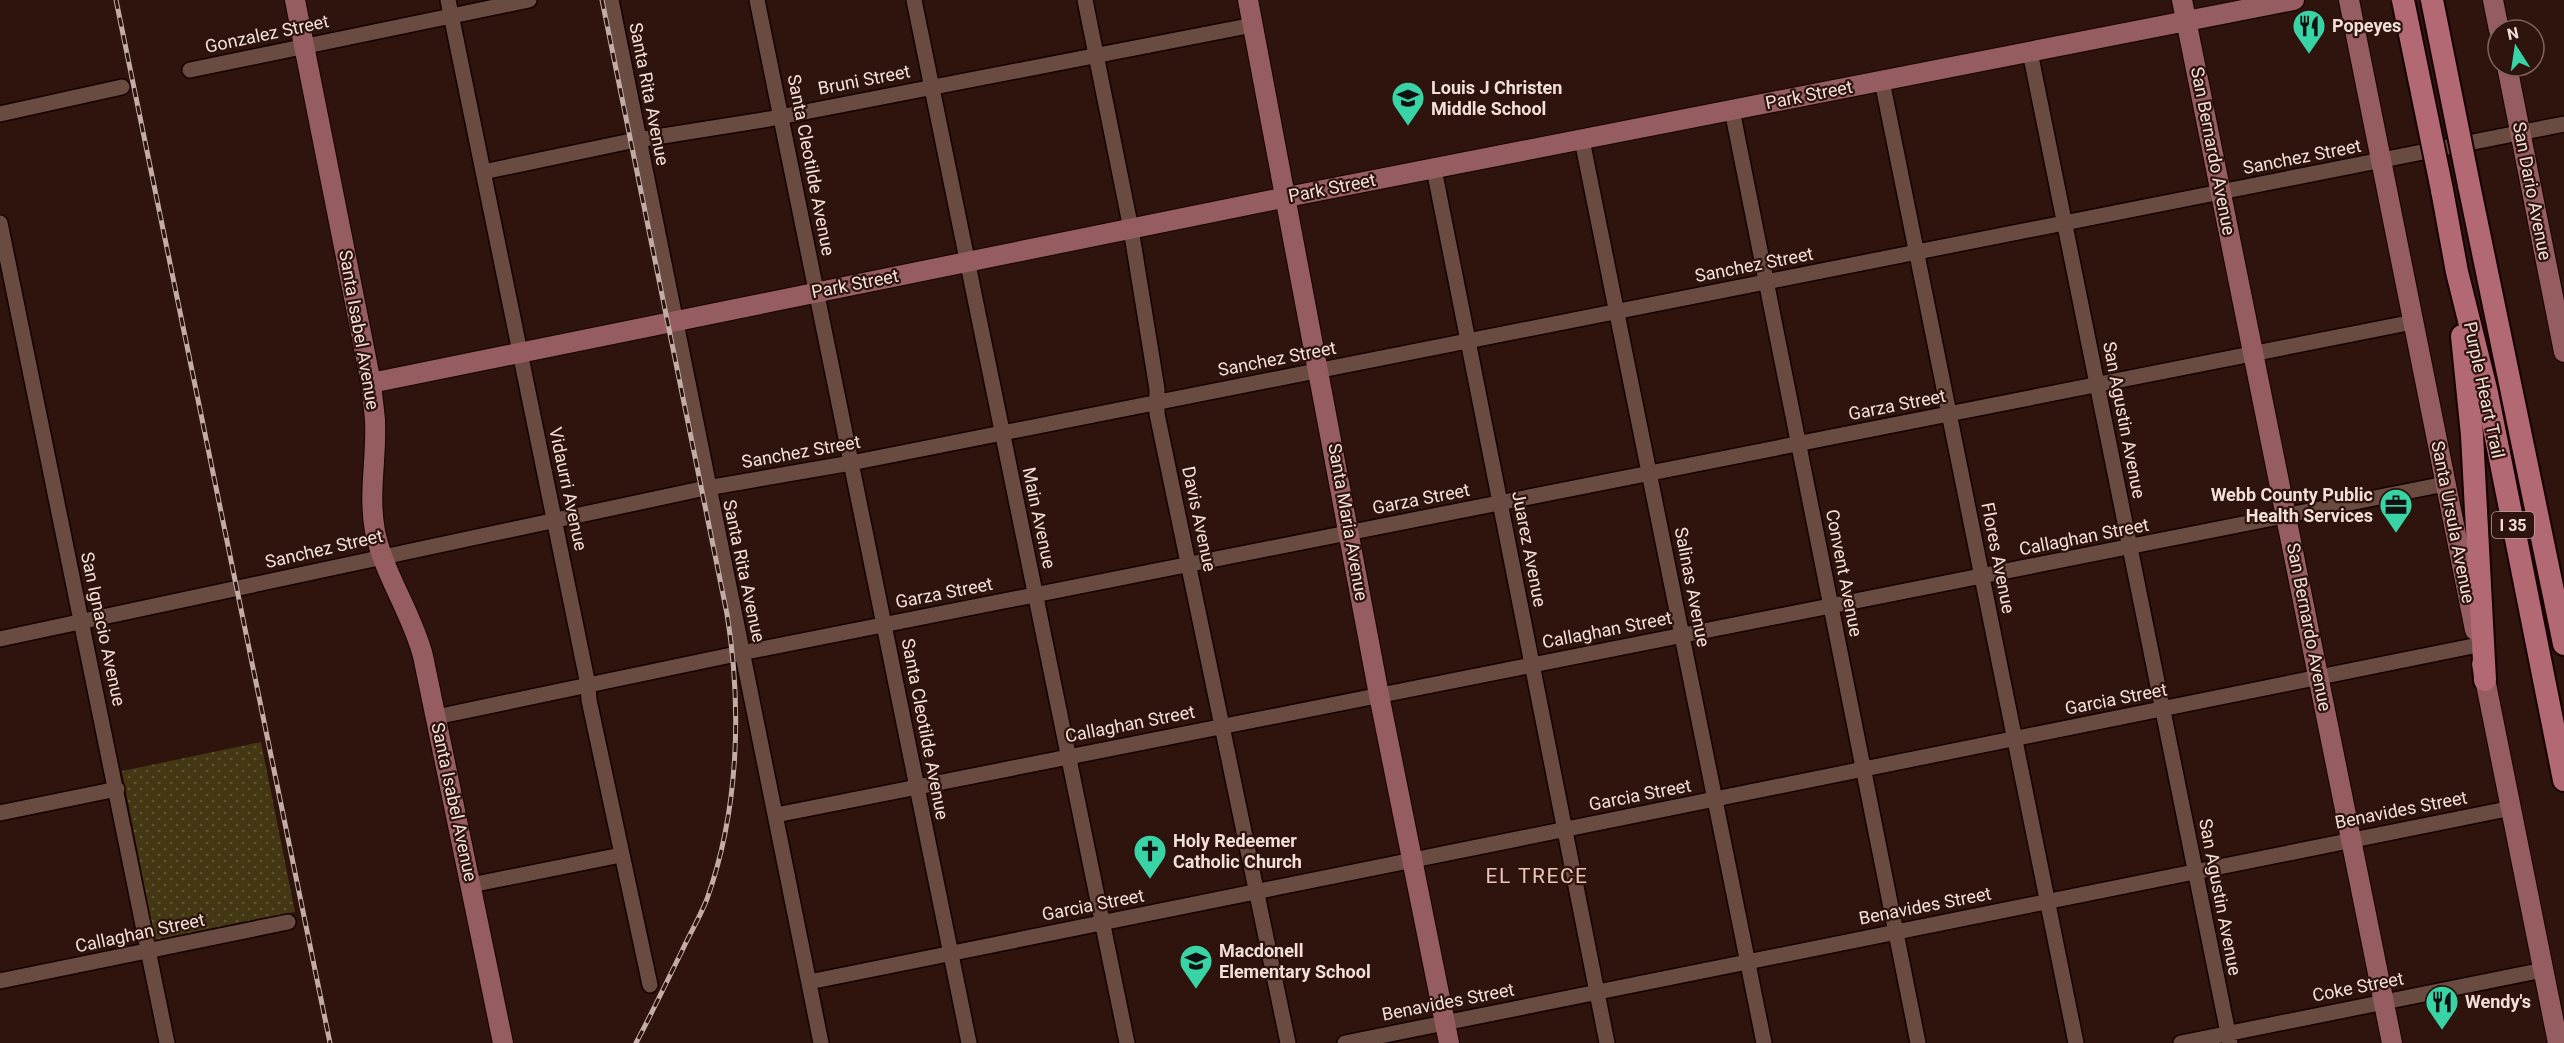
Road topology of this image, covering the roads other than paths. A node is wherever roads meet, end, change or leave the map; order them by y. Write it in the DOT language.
graph roads {
  1 [pos="295,0"];
  2 [pos="529,0"];
  3 [pos="611,0"];
  4 [pos="757,0"];
  5 [pos="914,0"];
  6 [pos="1085,0"];
  7 [pos="1248,0"];
  8 [pos="2182,0"];
  9 [pos="2294,0"];
  10 [pos="2349,0"];
  11 [pos="2403,0"];
  12 [pos="2432,0"];
  13 [pos="2493,0"];
  14 [pos="450,8"];
  15 [pos="2497,18"];
  16 [pos="2187,22"];
  17 [pos="1253,25"];
  18 [pos="304,45"];
  19 [pos="2030,52"];
  20 [pos="1096,56"];
  21 [pos="190,70"];
  22 [pos="2510,78"];
  23 [pos="1882,81"];
  24 [pos="122,87"];
  25 [pos="932,87"];
  26 [pos="1732,110"];
  27 [pos="0,114"];
  28 [pos="781,116"];
  29 [pos="2564,124"];
  30 [pos="2521,133"];
  31 [pos="638,139"];
  32 [pos="1582,140"];
  33 [pos="2382,161"];
  34 [pos="1434,169"];
  35 [pos="483,172"];
  36 [pos="2221,192"];
  37 [pos="1287,197"];
  38 [pos="0,223"];
  39 [pos="2065,223"];
  40 [pos="1131,229"];
  41 [pos="1916,253"];
  42 [pos="967,261"];
  43 [pos="2457,272"];
  44 [pos="1766,282"];
  45 [pos="7,286"];
  46 [pos="816,291"];
  47 [pos="2558,293"];
  48 [pos="1617,312"];
  49 [pos="675,320"];
  50 [pos="2413,322"];
  51 [pos="1468,341"];
  52 [pos="2564,352"];
  53 [pos="520,353"];
  54 [pos="2254,355"];
  55 [pos="1319,370"];
  56 [pos="371,383"];
  57 [pos="2097,386"];
  58 [pos="1157,402"];
  59 [pos="1949,415"];
  60 [pos="1002,433"];
  61 [pos="1799,445"];
  62 [pos="851,463"];
  63 [pos="1650,474"];
  64 [pos="2445,484"];
  65 [pos="2532,487"];
  66 [pos="708,488"];
  67 [pos="1500,504"];
  68 [pos="2286,517"];
  69 [pos="554,520"];
  70 [pos="1350,533"];
  71 [pos="2130,547"];
  72 [pos="383,556"];
  73 [pos="1188,565"];
  74 [pos="1982,576"];
  75 [pos="2564,590"];
  76 [pos="1035,595"];
  77 [pos="1831,606"];
  78 [pos="81,621"];
  79 [pos="884,625"];
  80 [pos="1682,635"];
  81 [pos="0,639"];
  82 [pos="2564,644"];
  83 [pos="2478,645"];
  84 [pos="741,653"];
  85 [pos="1532,664"];
  86 [pos="2319,678"];
  87 [pos="2486,680"];
  88 [pos="588,685"];
  89 [pos="1379,695"];
  90 [pos="2163,710"];
  91 [pos="436,717"];
  92 [pos="1222,726"];
  93 [pos="2014,740"];
  94 [pos="1068,757"];
  95 [pos="1864,770"];
  96 [pos="2564,780"];
  97 [pos="917,787"];
  98 [pos="117,789"];
  99 [pos="1715,800"];
  100 [pos="2512,808"];
  101 [pos="0,813"];
  102 [pos="776,815"];
  103 [pos="1564,830"];
  104 [pos="2351,840"];
  105 [pos="621,855"];
  106 [pos="1412,861"];
  107 [pos="2196,872"];
  108 [pos="471,885"];
  109 [pos="1257,892"];
  110 [pos="2047,901"];
  111 [pos="288,922"];
  112 [pos="1102,923"];
  113 [pos="1896,932"];
  114 [pos="149,951"];
  115 [pos="950,953"];
  116 [pos="1748,962"];
  117 [pos="2543,970"];
  118 [pos="0,981"];
  119 [pos="809,982"];
  120 [pos="650,985"];
  121 [pos="1597,992"];
  122 [pos="2384,1002"];
  123 [pos="1445,1023"];
  124 [pos="2229,1038"];
  125 [pos="167,1043"];
  126 [pos="503,1043"];
  127 [pos="821,1043"];
  128 [pos="969,1043"];
  129 [pos="1127,1043"];
  130 [pos="1288,1043"];
  131 [pos="1345,1043"];
  132 [pos="1449,1043"];
  133 [pos="1607,1043"];
  134 [pos="1764,1043"];
  135 [pos="1918,1043"];
  136 [pos="2076,1043"];
  137 [pos="2181,1043"];
  138 [pos="2392,1043"];
  139 [pos="2558,1043"];
  1 -- 18 [label="main road, Santa Isabel Avenue"];
  2 -- 14 [label="street, Gonzalez Street"];
  3 -- 31 [label="street, Santa Rita Avenue"];
  4 -- 28 [label="street, Santa Cleotilde Avenue"];
  5 -- 25 [label="street, Main Avenue"];
  6 -- 20 [label="street, Davis Avenue"];
  7 -- 17 [label="main road, Santa Maria Avenue"];
  8 -- 16 [label="main road, San Bernardo Avenue"];
  9 -- 16 [label="main road, Park Street"];
  10 -- 33 [label="main road, Santa Ursula Avenue"];
  11 -- 43 [label="highway, Purple Heart Trail / I 35, bridge"];
  12 -- 65 [label="highway, Purple Heart Trail / I 35, bridge"];
  13 -- 15 [label="main road"];
  14 -- 18 [label="street, Gonzalez Street"];
  14 -- 35 [label="street, Vidaurri Avenue"];
  16 -- 19 [label="main road, Park Street"];
  16 -- 36 [label="main road, San Bernardo Avenue"];
  17 -- 20 [label="street, Bruni Street"];
  17 -- 37 [label="main road, Santa Maria Avenue"];
  18 -- 21 [label="street, Gonzalez Street"];
  18 -- 56 [label="main road, Santa Isabel Avenue"];
  19 -- 23 [label="main road, Park Street"];
  19 -- 39 [label="street, San Agustin Avenue"];
  20 -- 25 [label="street, Bruni Street"];
  20 -- 40 [label="street, Davis Avenue"];
  22 -- 30 [label="main road, San Dario Avenue"];
  23 -- 26 [label="main road, Park Street"];
  23 -- 41 [label="street, Flores Avenue"];
  24 -- 27 [label="street"];
  25 -- 28 [label="street, Bruni Street"];
  25 -- 42 [label="street, Main Avenue"];
  26 -- 32 [label="main road, Park Street"];
  26 -- 44 [label="street, Convent Avenue"];
  28 -- 31 [label="street, Bruni Street"];
  28 -- 46 [label="street, Santa Cleotilde Avenue"];
  29 -- 30 [label="street, Sanchez Street"];
  30 -- 33 [label="street, Sanchez Street"];
  30 -- 47 [label="main road, San Dario Avenue"];
  31 -- 35 [label="street, Bruni Street"];
  31 -- 49 [label="street, Santa Rita Avenue"];
  32 -- 34 [label="main road, Park Street"];
  32 -- 48 [label="street, Salinas Avenue"];
  33 -- 36 [label="street, Sanchez Street"];
  33 -- 50 [label="main road, Santa Ursula Avenue"];
  34 -- 37 [label="main road, Park Street"];
  34 -- 51 [label="street, Juarez Avenue"];
  35 -- 53 [label="street, Vidaurri Avenue"];
  36 -- 39 [label="street, Sanchez Street"];
  36 -- 54 [label="main road, San Bernardo Avenue"];
  37 -- 40 [label="main road, Park Street"];
  37 -- 55 [label="main road, Santa Maria Avenue"];
  38 -- 45 [label="street, San Ignacio Avenue"];
  39 -- 41 [label="street, Sanchez Street"];
  39 -- 57 [label="street, San Agustin Avenue"];
  40 -- 42 [label="main road, Park Street"];
  40 -- 58 [label="street, Davis Avenue"];
  41 -- 44 [label="street, Sanchez Street"];
  41 -- 59 [label="street, Flores Avenue"];
  42 -- 46 [label="main road, Park Street"];
  42 -- 60 [label="street, Main Avenue"];
  43 -- 87 [label="highway"];
  43 -- 96 [label="highway, Purple Heart Trail / I 35"];
  44 -- 48 [label="street, Sanchez Street"];
  44 -- 61 [label="street, Convent Avenue"];
  45 -- 78 [label="street, San Ignacio Avenue"];
  46 -- 49 [label="main road, Park Street"];
  46 -- 62 [label="street, Santa Cleotilde Avenue"];
  47 -- 52 [label="main road, San Dario Avenue"];
  48 -- 51 [label="street, Sanchez Street"];
  48 -- 63 [label="street, Salinas Avenue"];
  49 -- 53 [label="main road, Park Street"];
  49 -- 66 [label="street, Santa Rita Avenue"];
  50 -- 54 [label="street, Garza Street"];
  50 -- 64 [label="main road, Santa Ursula Avenue"];
  51 -- 55 [label="street, Sanchez Street"];
  51 -- 67 [label="street, Juarez Avenue"];
  53 -- 56 [label="main road, Park Street"];
  53 -- 69 [label="street, Vidaurri Avenue"];
  54 -- 57 [label="street, Garza Street"];
  54 -- 68 [label="main road, San Bernardo Avenue"];
  55 -- 58 [label="street, Sanchez Street"];
  55 -- 70 [label="main road, Santa Maria Avenue"];
  56 -- 72 [label="main road, Santa Isabel Avenue"];
  57 -- 59 [label="street, Garza Street"];
  57 -- 71 [label="street, San Agustin Avenue"];
  58 -- 60 [label="street, Sanchez Street"];
  58 -- 73 [label="street, Davis Avenue"];
  59 -- 61 [label="street, Garza Street"];
  59 -- 74 [label="street, Flores Avenue"];
  60 -- 62 [label="street, Sanchez Street"];
  60 -- 76 [label="street, Main Avenue"];
  61 -- 63 [label="street, Garza Street"];
  61 -- 77 [label="street, Convent Avenue"];
  62 -- 66 [label="street, Sanchez Street"];
  62 -- 79 [label="street, Santa Cleotilde Avenue"];
  63 -- 67 [label="street, Garza Street"];
  63 -- 80 [label="street, Salinas Avenue"];
  64 -- 68 [label="street, Callaghan Street"];
  64 -- 83 [label="main road, Santa Ursula Avenue"];
  65 -- 75 [label="highway"];
  65 -- 82 [label="highway, Purple Heart Trail / I 35"];
  66 -- 69 [label="street, Sanchez Street"];
  66 -- 84 [label="street, Santa Rita Avenue"];
  67 -- 70 [label="street, Garza Street"];
  67 -- 85 [label="street, Juarez Avenue"];
  68 -- 71 [label="street, Callaghan Street"];
  68 -- 86 [label="main road, San Bernardo Avenue"];
  69 -- 72 [label="street, Sanchez Street"];
  69 -- 88 [label="street, Vidaurri Avenue"];
  70 -- 73 [label="street, Garza Street"];
  70 -- 89 [label="main road, Santa Maria Avenue"];
  71 -- 74 [label="street, Callaghan Street"];
  71 -- 90 [label="street, San Agustin Avenue"];
  72 -- 78 [label="street, Sanchez Street"];
  72 -- 91 [label="main road, Santa Isabel Avenue"];
  73 -- 76 [label="street, Garza Street"];
  73 -- 92 [label="street, Davis Avenue"];
  74 -- 77 [label="street, Callaghan Street"];
  74 -- 93 [label="street, Flores Avenue"];
  76 -- 79 [label="street, Garza Street"];
  76 -- 94 [label="street, Main Avenue"];
  77 -- 80 [label="street, Callaghan Street"];
  77 -- 95 [label="street, Convent Avenue"];
  78 -- 81 [label="street, Sanchez Street"];
  78 -- 98 [label="street, San Ignacio Avenue"];
  79 -- 84 [label="street, Garza Street"];
  79 -- 97 [label="street, Santa Cleotilde Avenue"];
  80 -- 85 [label="street, Callaghan Street"];
  80 -- 99 [label="street, Salinas Avenue"];
  83 -- 86 [label="street, Garcia Street"];
  83 -- 87 [label="main road, Santa Ursula Avenue"];
  84 -- 88 [label="street, Garza Street"];
  84 -- 102 [label="street, Santa Rita Avenue"];
  85 -- 89 [label="street, Callaghan Street"];
  85 -- 103 [label="street, Juarez Avenue"];
  86 -- 90 [label="street, Garcia Street"];
  86 -- 104 [label="main road, San Bernardo Avenue"];
  87 -- 100 [label="main road, Santa Ursula Avenue"];
  88 -- 91 [label="street, Garza Street"];
  88 -- 105 [label="street, Vidaurri Avenue"];
  89 -- 92 [label="street, Callaghan Street"];
  89 -- 106 [label="main road, Santa Maria Avenue"];
  90 -- 93 [label="street, Garcia Street"];
  90 -- 107 [label="street, San Agustin Avenue"];
  91 -- 108 [label="main road, Santa Isabel Avenue"];
  92 -- 94 [label="street, Callaghan Street"];
  92 -- 109 [label="street, Davis Avenue"];
  93 -- 95 [label="street, Garcia Street"];
  93 -- 110 [label="street, Flores Avenue"];
  94 -- 97 [label="street, Callaghan Street"];
  94 -- 112 [label="street, Main Avenue"];
  95 -- 99 [label="street, Garcia Street"];
  95 -- 113 [label="street, Convent Avenue"];
  97 -- 102 [label="street, Callaghan Street"];
  97 -- 115 [label="street, Santa Cleotilde Avenue"];
  98 -- 101 [label="street"];
  98 -- 114 [label="street, San Ignacio Avenue"];
  99 -- 103 [label="street, Garcia Street"];
  99 -- 116 [label="street, Salinas Avenue"];
  100 -- 104 [label="street, Benavides Street"];
  100 -- 117 [label="main road, Santa Ursula Avenue"];
  102 -- 119 [label="street, Santa Rita Avenue"];
  103 -- 106 [label="street, Garcia Street"];
  103 -- 121 [label="street, Juarez Avenue"];
  104 -- 107 [label="street, Benavides Street"];
  104 -- 122 [label="main road, San Bernardo Avenue"];
  105 -- 108 [label="street"];
  105 -- 120 [label="street, Vidaurri Avenue"];
  106 -- 109 [label="street, Garcia Street"];
  106 -- 123 [label="main road, Santa Maria Avenue"];
  107 -- 110 [label="street, Benavides Street"];
  107 -- 124 [label="street, San Agustin Avenue"];
  108 -- 126 [label="main road, Santa Isabel Avenue"];
  109 -- 112 [label="street, Garcia Street"];
  109 -- 130 [label="street, Davis Avenue"];
  110 -- 113 [label="street, Benavides Street"];
  110 -- 136 [label="street, Flores Avenue"];
  111 -- 114 [label="street, Callaghan Street"];
  112 -- 115 [label="street, Garcia Street"];
  112 -- 129 [label="street, Main Avenue"];
  113 -- 116 [label="street, Benavides Street"];
  113 -- 135 [label="street, Convent Avenue"];
  114 -- 118 [label="street, Callaghan Street"];
  114 -- 125 [label="street, San Ignacio Avenue"];
  115 -- 119 [label="street, Garcia Street"];
  115 -- 128 [label="street, Santa Cleotilde Avenue"];
  116 -- 121 [label="street, Benavides Street"];
  116 -- 134 [label="street, Salinas Avenue"];
  117 -- 122 [label="street, Coke Street"];
  117 -- 139 [label="main road, Santa Ursula Avenue"];
  119 -- 127 [label="street, Santa Rita Avenue"];
  121 -- 123 [label="street, Benavides Street"];
  121 -- 133 [label="street, Juarez Avenue"];
  122 -- 124 [label="street, Coke Street"];
  122 -- 138 [label="main road, San Bernardo Avenue"];
  123 -- 131 [label="street, Benavides Street"];
  123 -- 132 [label="main road, Santa Maria Avenue"];
  124 -- 137 [label="street, Coke Street"];
}
